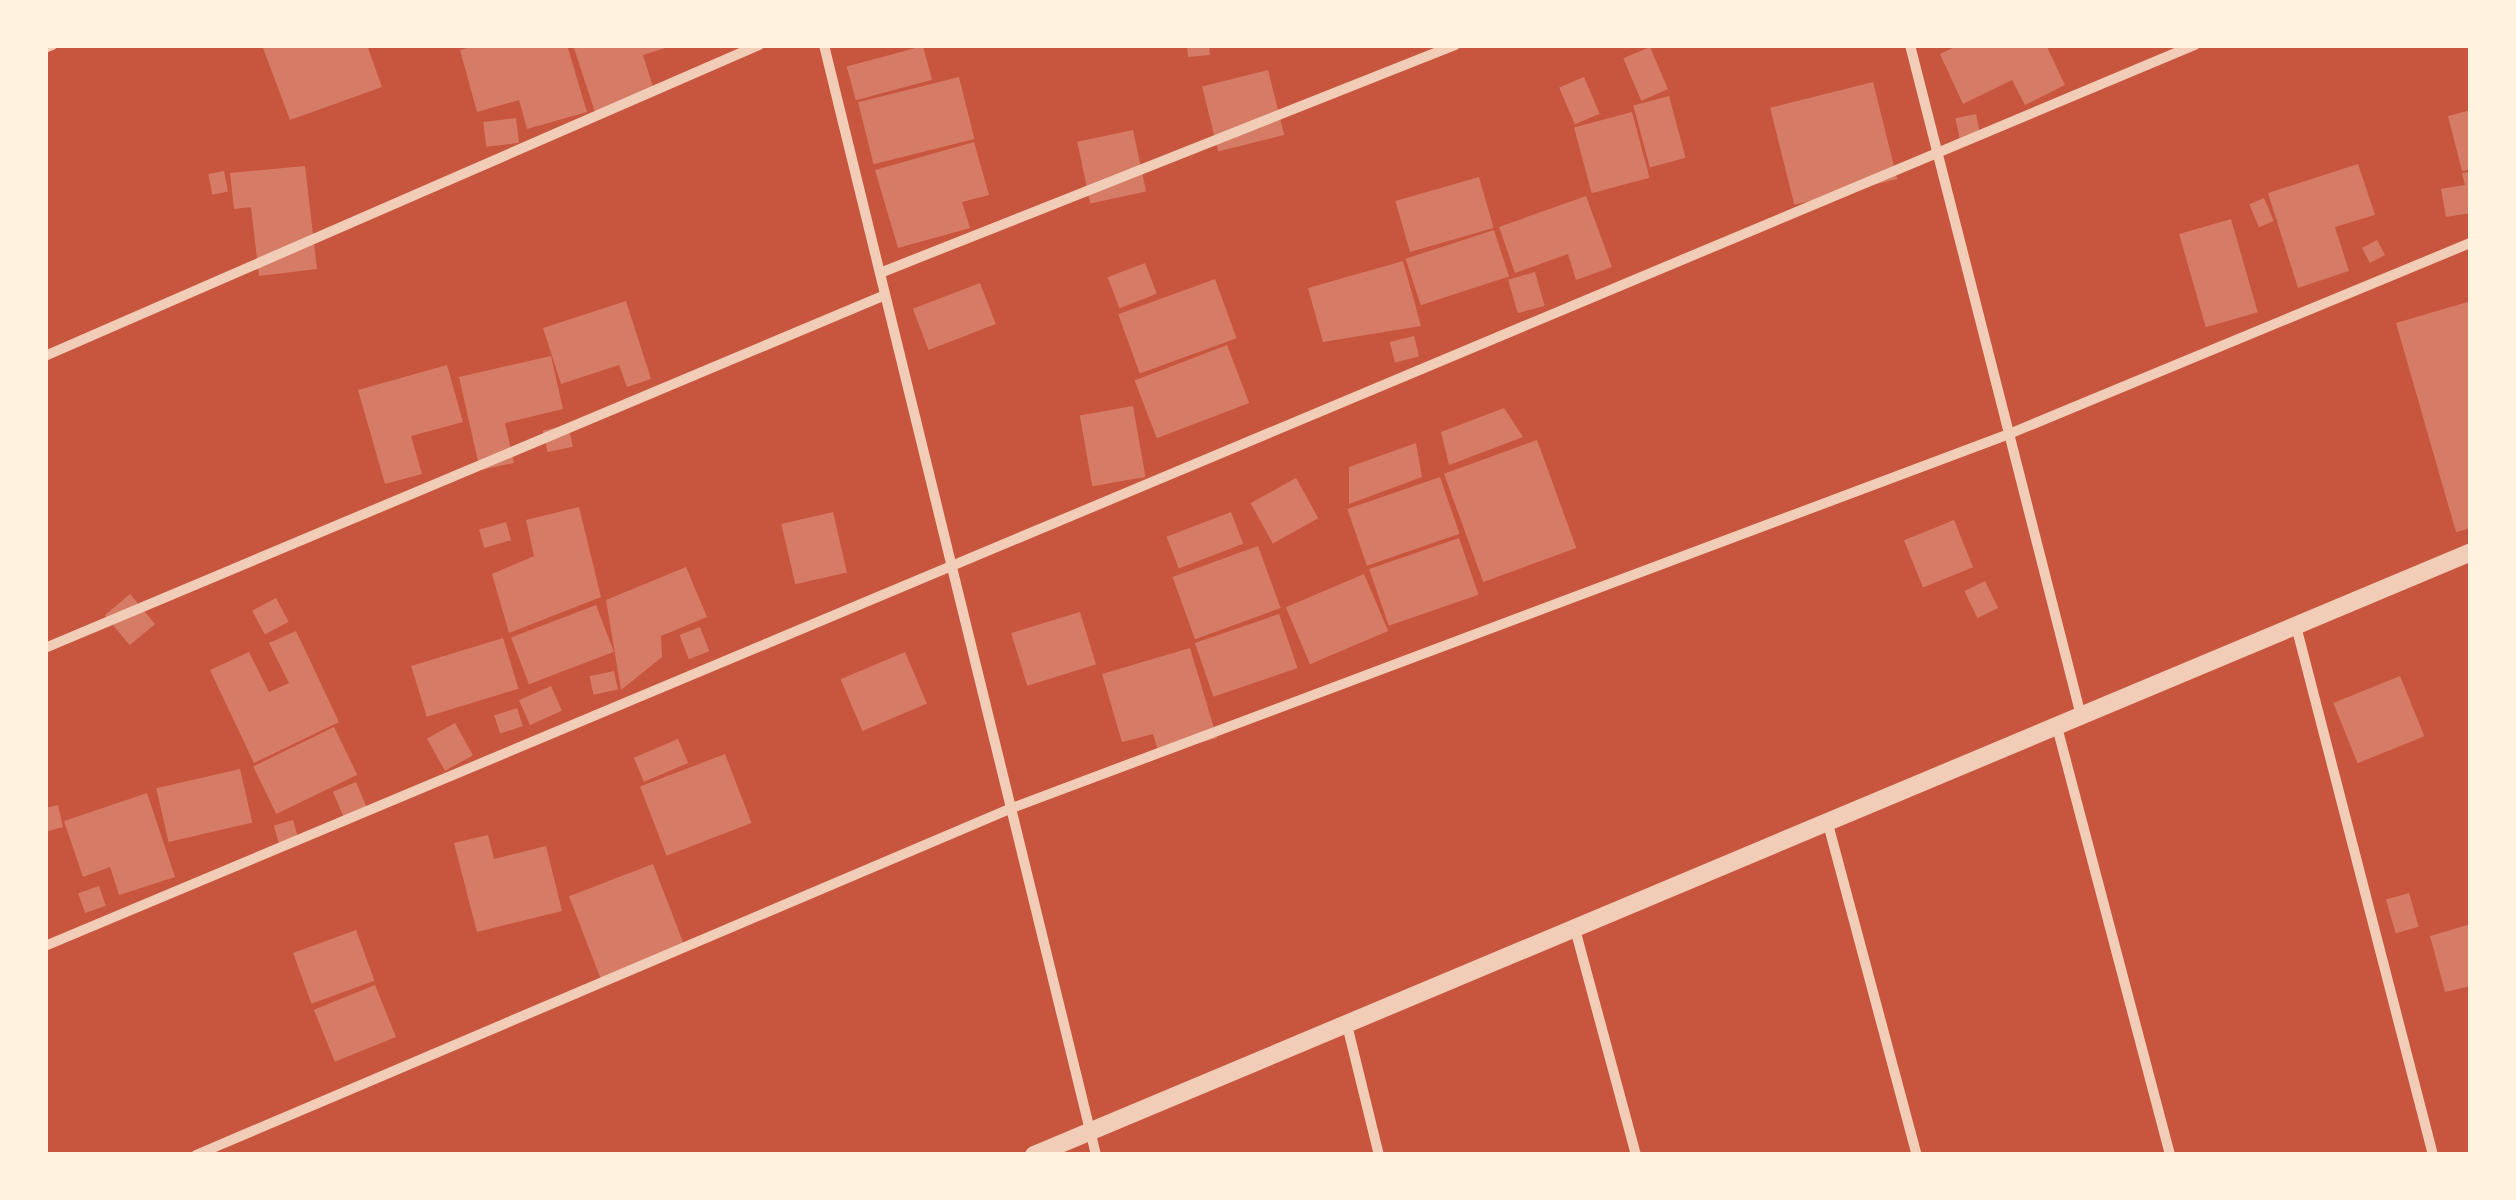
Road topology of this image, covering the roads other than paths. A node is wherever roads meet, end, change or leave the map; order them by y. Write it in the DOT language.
graph roads {
  1 [pos="52,45"];
  2 [pos="759,45"];
  3 [pos="824,45"];
  4 [pos="1455,45"];
  5 [pos="1910,45"];
  6 [pos="2195,45"];
  7 [pos="45,48"];
  8 [pos="1937,152"];
  9 [pos="2471,243"];
  10 [pos="880,273"];
  11 [pos="885,295"];
  12 [pos="45,356"];
  13 [pos="2009,434"];
  14 [pos="2471,552"];
  15 [pos="951,563"];
  16 [pos="2296,626"];
  17 [pos="45,648"];
  18 [pos="2082,717"];
  19 [pos="2057,727"];
  20 [pos="1012,808"];
  21 [pos="1828,824"];
  22 [pos="1575,929"];
  23 [pos="45,946"];
  24 [pos="1347,1025"];
  25 [pos="1091,1132"];
  26 [pos="196,1155"];
  27 [pos="1034,1155"];
  28 [pos="1096,1155"];
  29 [pos="1380,1155"];
  30 [pos="1636,1155"];
  31 [pos="1917,1155"];
  32 [pos="2170,1155"];
  33 [pos="2433,1155"];
  1 -- 7 [label="street"];
  2 -- 12 [label="street"];
  3 -- 10 [label="street"];
  4 -- 10 [label="street"];
  5 -- 8 [label="street"];
  6 -- 8 [label="street"];
  8 -- 13 [label="street"];
  8 -- 15 [label="street"];
  9 -- 13 [label="street"];
  10 -- 11 [label="street"];
  11 -- 15 [label="street"];
  11 -- 17 [label="street"];
  13 -- 18 [label="street"];
  13 -- 20 [label="street"];
  14 -- 16 [label="street"];
  15 -- 20 [label="street"];
  15 -- 23 [label="street"];
  16 -- 18 [label="street"];
  16 -- 33 [label="street"];
  18 -- 19 [label="street"];
  19 -- 21 [label="street"];
  19 -- 32 [label="street"];
  20 -- 25 [label="street"];
  20 -- 26 [label="street"];
  21 -- 22 [label="street"];
  21 -- 31 [label="street"];
  22 -- 24 [label="street"];
  22 -- 30 [label="street"];
  24 -- 25 [label="street"];
  24 -- 29 [label="street"];
  25 -- 27 [label="street"];
  25 -- 28 [label="street"];
}
